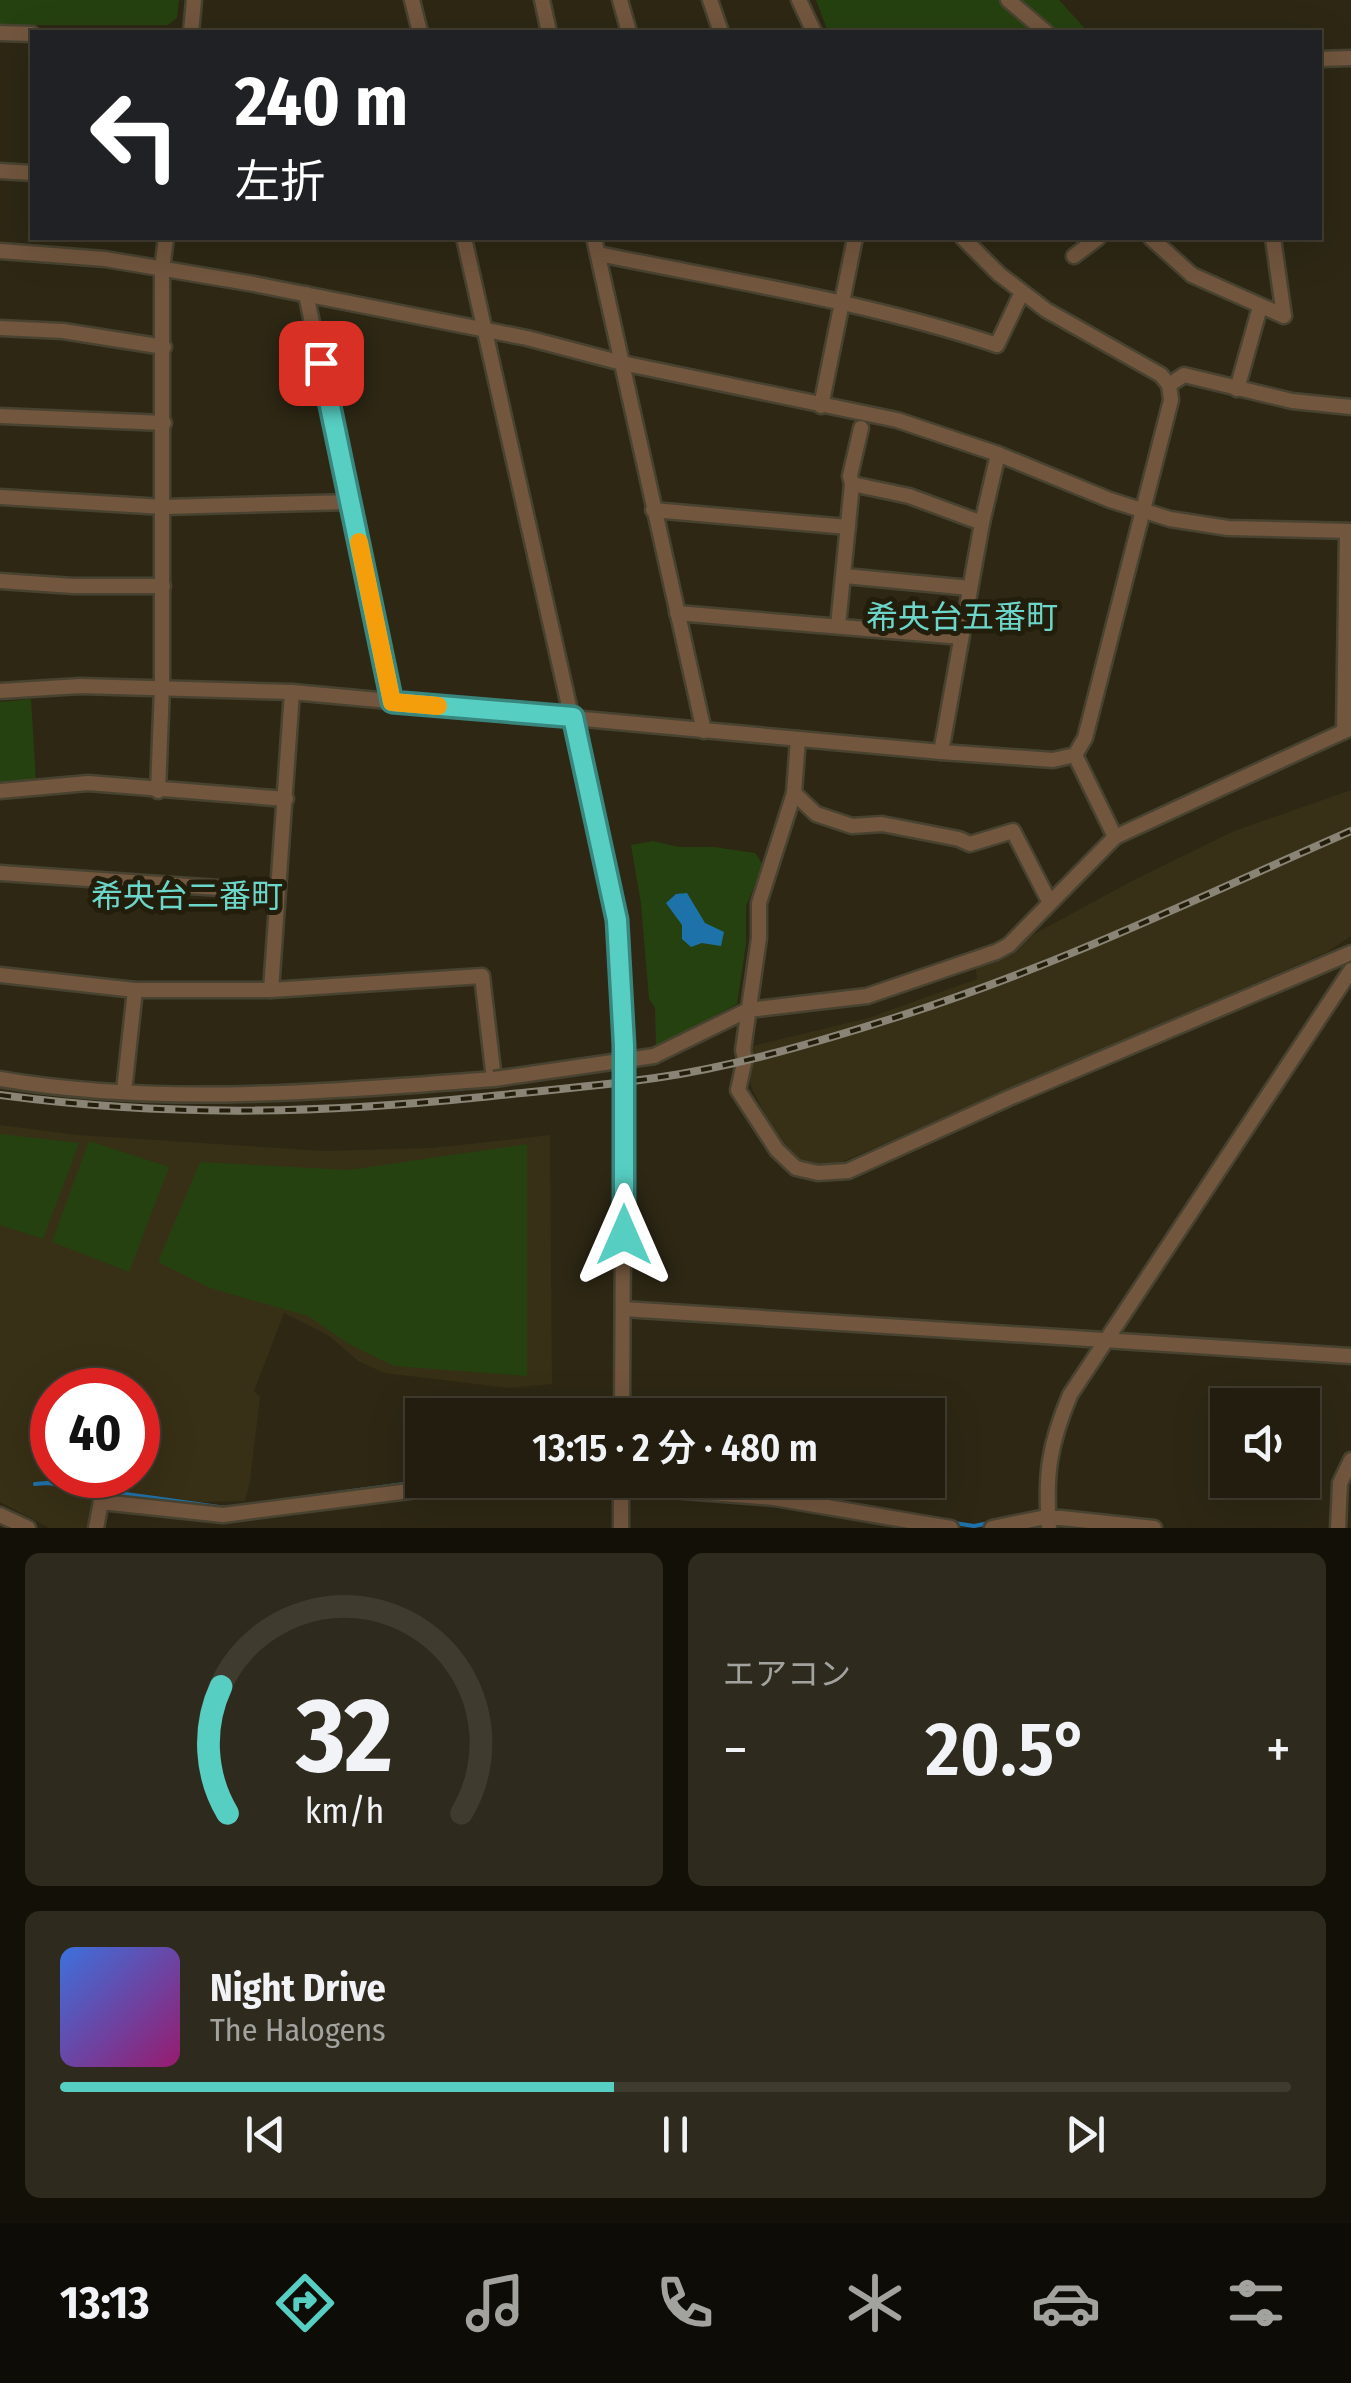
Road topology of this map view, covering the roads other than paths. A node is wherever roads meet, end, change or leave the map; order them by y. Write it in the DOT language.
graph roads {
  1 [pos="194,0"];
  2 [pos="412,0"];
  3 [pos="542,0"];
  4 [pos="620,0"];
  5 [pos="710,0"];
  6 [pos="799,0"];
  7 [pos="1008,0"];
  8 [pos="191,30"];
  9 [pos="420,30"];
  10 [pos="549,30"];
  11 [pos="628,30"];
  12 [pos="720,30"];
  13 [pos="813,30"];
  14 [pos="1044,30"];
  15 [pos="0,33"];
  16 [pos="30,34"];
  17 [pos="1351,58"];
  18 [pos="1322,60"];
  19 [pos="0,171"];
  20 [pos="30,173"];
  21 [pos="166,240"];
  22 [pos="464,240"];
  23 [pos="594,240"];
  24 [pos="855,240"];
  25 [pos="965,240"];
  26 [pos="1095,240"];
  27 [pos="1153,240"];
  28 [pos="1274,240"];
  29 [pos="0,251"];
  30 [pos="598,254"];
  31 [pos="1074,256"];
  32 [pos="162,270"];
  33 [pos="1022,292"];
  34 [pos="306,294"];
  35 [pos="841,304"];
  36 [pos="1260,307"];
  37 [pos="0,328"];
  38 [pos="484,330"];
  39 [pos="164,347"];
  40 [pos="622,363"];
  41 [pos="1169,385"];
  42 [pos="1237,389"];
  43 [pos="820,406"];
  44 [pos="1351,407"];
  45 [pos="0,416"];
  46 [pos="164,422"];
  47 [pos="861,428"];
  48 [pos="998,454"];
  49 [pos="852,484"];
  50 [pos="0,497"];
  51 [pos="351,502"];
  52 [pos="164,506"];
  53 [pos="653,510"];
  54 [pos="1142,510"];
  55 [pos="982,523"];
  56 [pos="848,526"];
  57 [pos="1349,531"];
  58 [pos="845,576"];
  59 [pos="0,581"];
  60 [pos="163,586"];
  61 [pos="970,588"];
  62 [pos="677,613"];
  63 [pos="838,626"];
  64 [pos="960,637"];
  65 [pos="162,687"];
  66 [pos="0,691"];
  67 [pos="292,692"];
  68 [pos="392,702"];
  69 [pos="573,717"];
  70 [pos="1347,730"];
  71 [pos="704,731"];
  72 [pos="798,739"];
  73 [pos="940,752"];
  74 [pos="1076,755"];
  75 [pos="158,790"];
  76 [pos="0,791"];
  77 [pos="794,793"];
  78 [pos="286,799"];
  79 [pos="1115,837"];
  80 [pos="0,872"];
  81 [pos="277,892"];
  82 [pos="1050,903"];
  83 [pos="1351,954"];
  84 [pos="1351,970"];
  85 [pos="0,975"];
  86 [pos="135,990"];
  87 [pos="272,990"];
  88 [pos="748,1010"];
  89 [pos="0,1079"];
  90 [pos="494,1079"];
  91 [pos="124,1091"];
  92 [pos="624,1309"];
  93 [pos="1107,1339"];
  94 [pos="1351,1356"];
  95 [pos="622,1398"];
  96 [pos="1351,1460"];
  97 [pos="405,1492"];
  98 [pos="621,1498"];
  99 [pos="774,1498"];
  100 [pos="0,1515"];
  101 [pos="1051,1517"];
  102 [pos="28,1528"];
  103 [pos="96,1528"];
  104 [pos="621,1528"];
  105 [pos="950,1528"];
  106 [pos="992,1528"];
  107 [pos="1154,1528"];
  108 [pos="1338,1528"];
  1 -- 8 [label="street"];
  2 -- 9 [label="street"];
  3 -- 10 [label="street"];
  4 -- 11 [label="street"];
  5 -- 12 [label="street"];
  6 -- 13 [label="street"];
  7 -- 14 [label="street"];
  15 -- 16 [label="street"];
  17 -- 18 [label="street"];
  19 -- 20 [label="street"];
  21 -- 32 [label="street"];
  22 -- 38 [label="street"];
  23 -- 30 [label="street"];
  24 -- 35 [label="street"];
  25 -- 33 [label="street"];
  26 -- 31 [label="street"];
  27 -- 36 [label="street"];
  28 -- 36 [label="street"];
  29 -- 32 [label="street"];
  30 -- 35 [label="street"];
  30 -- 40 [label="street"];
  32 -- 34 [label="street"];
  32 -- 39 [label="street"];
  33 -- 35 [label="street"];
  33 -- 41 [label="street"];
  34 -- 38 [label="street"];
  34 -- 51 [label="street"];
  35 -- 43 [label="street"];
  36 -- 42 [label="street"];
  37 -- 39 [label="street"];
  38 -- 40 [label="street"];
  38 -- 69 [label="street"];
  39 -- 46 [label="street"];
  40 -- 43 [label="street"];
  40 -- 53 [label="street"];
  41 -- 42 [label="street"];
  41 -- 54 [label="street"];
  42 -- 44 [label="street"];
  43 -- 48 [label="street"];
  45 -- 46 [label="street"];
  46 -- 52 [label="street"];
  47 -- 49 [label="street"];
  48 -- 54 [label="street"];
  48 -- 55 [label="street"];
  49 -- 55 [label="street"];
  49 -- 56 [label="street"];
  50 -- 52 [label="street"];
  51 -- 52 [label="street"];
  51 -- 68 [label="street"];
  52 -- 60 [label="street"];
  53 -- 56 [label="street"];
  53 -- 62 [label="street"];
  54 -- 57 [label="street"];
  54 -- 74 [label="street"];
  55 -- 61 [label="street"];
  56 -- 58 [label="street"];
  57 -- 70 [label="street"];
  58 -- 61 [label="street"];
  58 -- 63 [label="street"];
  59 -- 60 [label="street"];
  60 -- 65 [label="street"];
  61 -- 64 [label="street"];
  62 -- 63 [label="street"];
  62 -- 71 [label="street"];
  63 -- 64 [label="street"];
  64 -- 73 [label="street"];
  65 -- 66 [label="street"];
  65 -- 67 [label="street"];
  65 -- 75 [label="street"];
  67 -- 68 [label="street"];
  67 -- 78 [label="street"];
  68 -- 69 [label="street"];
  69 -- 71 [label="street"];
  69 -- 92 [label="street"];
  70 -- 79 [label="street"];
  71 -- 72 [label="street"];
  72 -- 73 [label="street"];
  72 -- 77 [label="street"];
  73 -- 74 [label="street"];
  74 -- 79 [label="street"];
  75 -- 76 [label="street"];
  75 -- 78 [label="street"];
  77 -- 82 [label="street"];
  77 -- 88 [label="street"];
  78 -- 81 [label="street"];
  79 -- 82 [label="street"];
  80 -- 81 [label="street"];
  81 -- 87 [label="street"];
  82 -- 88 [label="street"];
  83 -- 88 [label="street"];
  84 -- 93 [label="street"];
  85 -- 86 [label="street"];
  86 -- 87 [label="street"];
  86 -- 91 [label="street"];
  87 -- 90 [label="street"];
  88 -- 90 [label="street, bridge"];
  89 -- 91 [label="street"];
  90 -- 91 [label="street"];
  92 -- 93 [label="street"];
  92 -- 95 [label="street"];
  93 -- 94 [label="street"];
  93 -- 101 [label="street"];
  96 -- 108 [label="street"];
  97 -- 103 [label="street"];
  98 -- 104 [label="street"];
  99 -- 105 [label="street"];
  100 -- 102 [label="street"];
  101 -- 106 [label="street"];
  101 -- 107 [label="street"];
}
